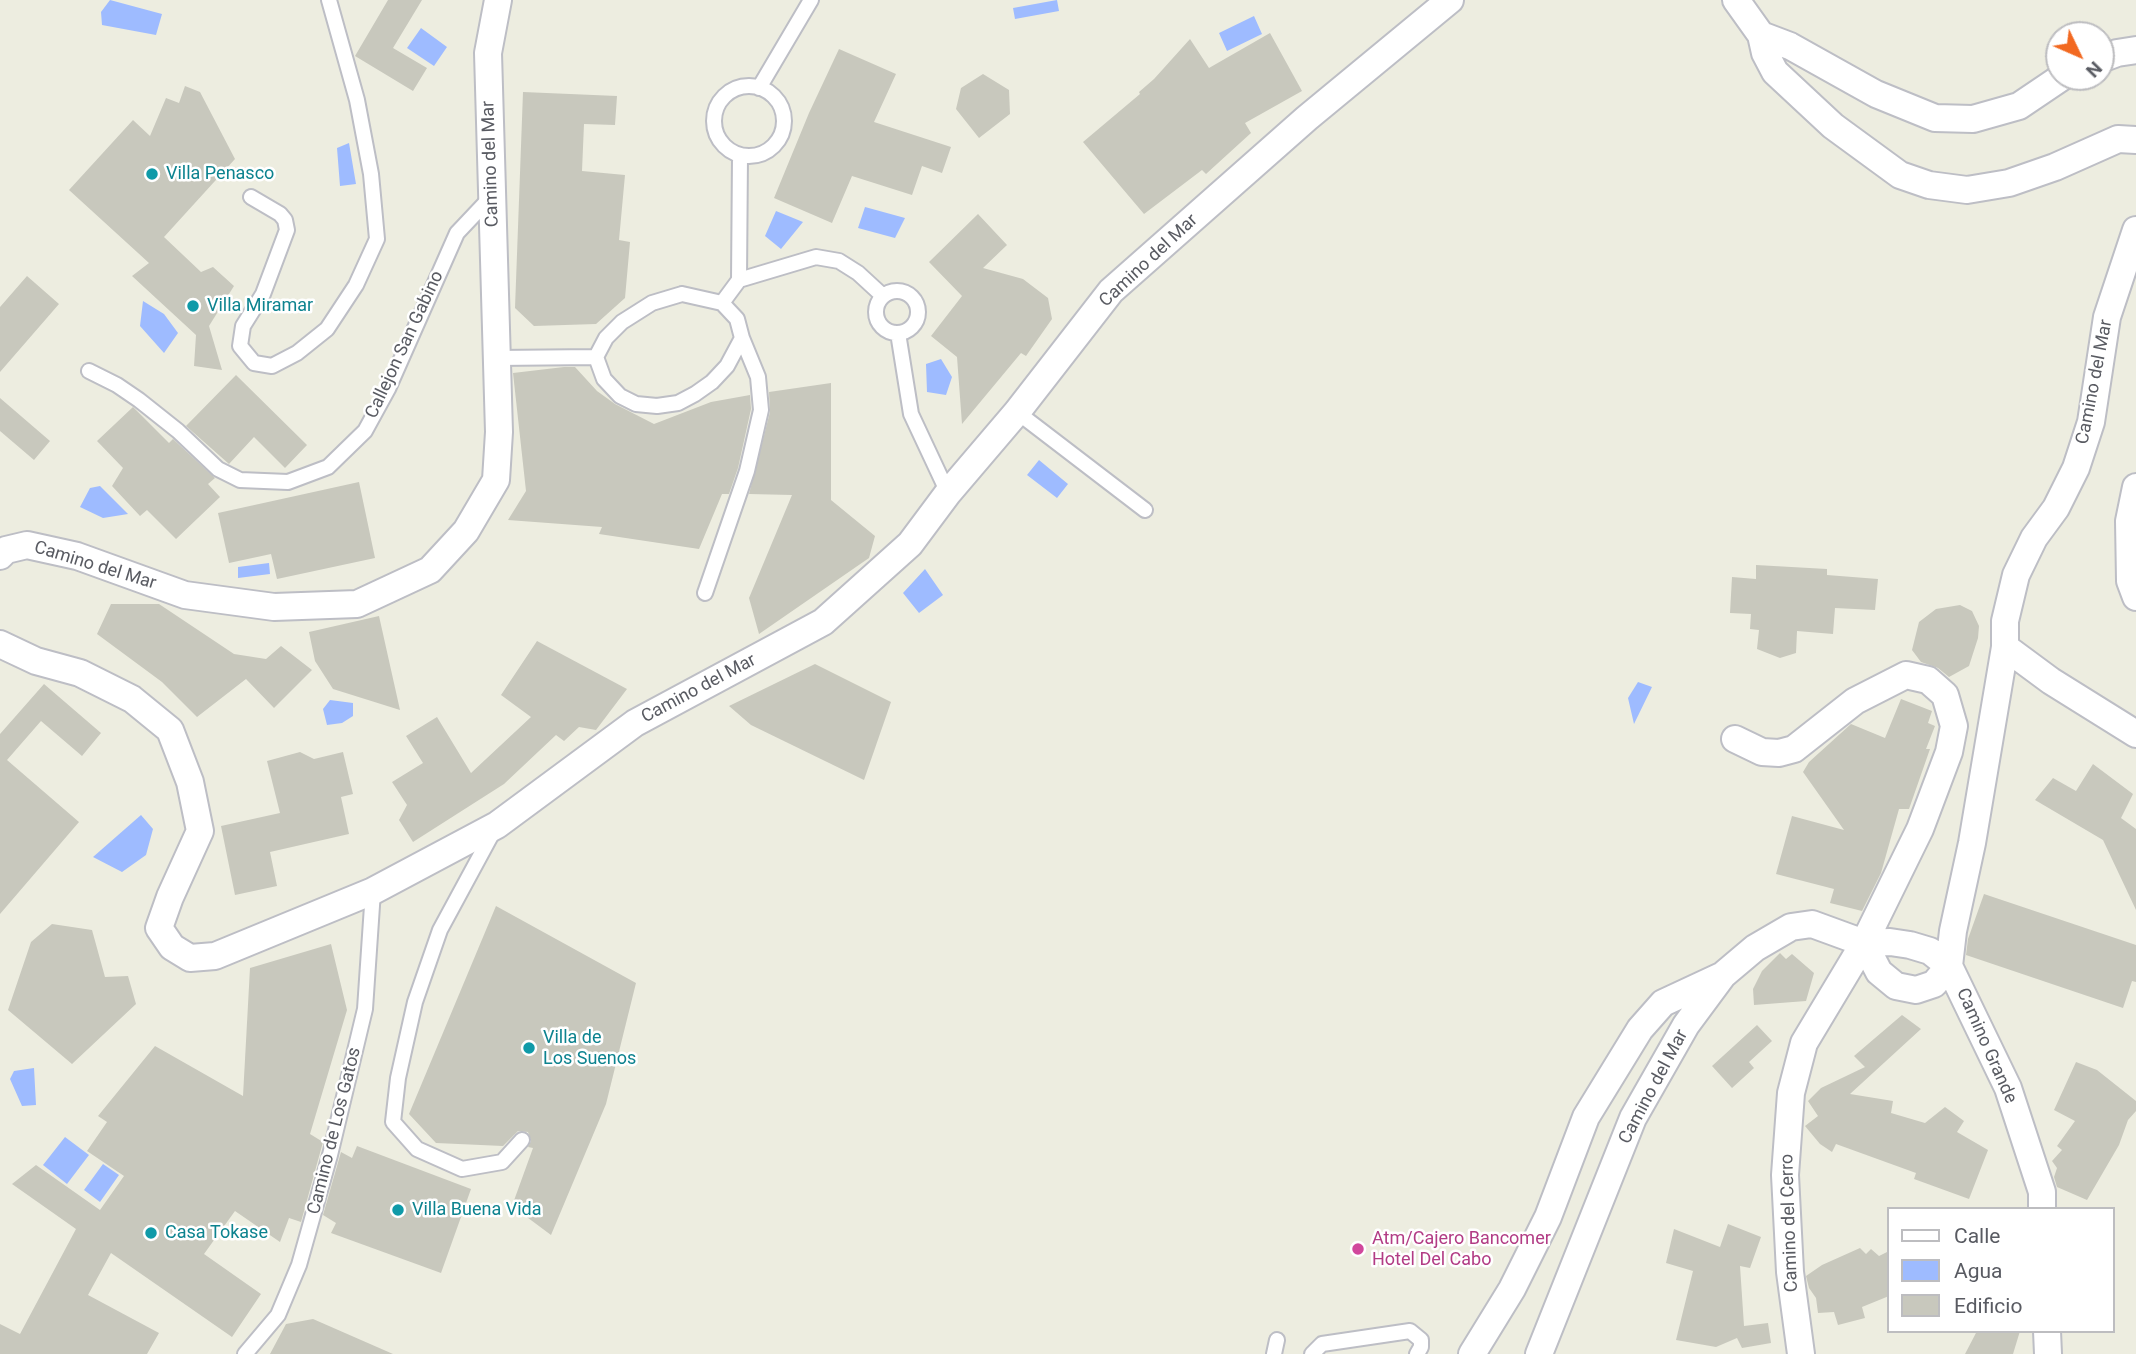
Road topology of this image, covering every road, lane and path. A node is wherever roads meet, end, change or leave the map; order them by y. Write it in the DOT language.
graph roads {
  1 [pos="329,0"];
  2 [pos="498,0"];
  3 [pos="811,0"];
  4 [pos="1450,0"];
  5 [pos="1736,0"];
  6 [pos="1762,34"];
  7 [pos="2136,50"];
  8 [pos="2115,54"];
  9 [pos="759,88"];
  10 [pos="2045,88"];
  11 [pos="2136,140"];
  12 [pos="740,156"];
  13 [pos="251,197"];
  14 [pos="491,197"];
  15 [pos="2136,230"];
  16 [pos="739,280"];
  17 [pos="883,296"];
  18 [pos="722,303"];
  19 [pos="898,333"];
  20 [pos="742,338"];
  21 [pos="596,357"];
  22 [pos="496,358"];
  23 [pos="89,372"];
  24 [pos="1017,412"];
  25 [pos="2136,487"];
  26 [pos="948,493"];
  27 [pos="1145,510"];
  28 [pos="0,556"];
  29 [pos="705,593"];
  30 [pos="2136,597"];
  31 [pos="0,644"];
  32 [pos="2005,647"];
  33 [pos="2136,734"];
  34 [pos="1735,739"];
  35 [pos="497,824"];
  36 [pos="373,891"];
  37 [pos="1864,943"];
  38 [pos="1949,965"];
  39 [pos="1723,975"];
  40 [pos="522,1140"];
  41 [pos="2042,1207"];
  42 [pos="2047,1333"];
  43 [pos="245,1354"];
  44 [pos="1312,1354"];
  45 [pos="1417,1354"];
  46 [pos="1472,1354"];
  47 [pos="1539,1354"];
  48 [pos="1801,1354"];
  49 [pos="2048,1354"];
  1 -- 13 [label="lane"];
  2 -- 14 [label="street, Camino del Mar"];
  3 -- 9 [label="lane"];
  4 -- 24 [label="street, Camino del Mar"];
  5 -- 6 [label="street"];
  6 -- 10 [label="street"];
  6 -- 11 [label="street"];
  7 -- 8 [label="street"];
  9 -- 12 [label="lane"];
  9 -- 12 [label="lane"];
  12 -- 16 [label="lane"];
  14 -- 22 [label="street, Camino del Mar"];
  14 -- 23 [label="lane, Callejon San Gabino"];
  15 -- 32 [label="street, Camino del Mar"];
  16 -- 17 [label="lane"];
  16 -- 18 [label="lane"];
  17 -- 19 [label="lane"];
  17 -- 19 [label="lane"];
  18 -- 20 [label="lane"];
  18 -- 21 [label="lane"];
  19 -- 26 [label="lane"];
  20 -- 21 [label="lane"];
  20 -- 29 [label="lane"];
  21 -- 22 [label="lane"];
  22 -- 28 [label="street, Camino del Mar"];
  24 -- 26 [label="street, Camino del Mar"];
  24 -- 27 [label="lane"];
  25 -- 30 [label="street"];
  26 -- 35 [label="street, Camino del Mar"];
  31 -- 36 [label="street, Camino del Mar"];
  32 -- 33 [label="street"];
  32 -- 38 [label="street, Camino del Mar"];
  34 -- 37 [label="street, Camino del Cerro"];
  35 -- 36 [label="street, Camino del Mar"];
  35 -- 40 [label="lane"];
  36 -- 43 [label="lane, Camino de Los Gatos"];
  37 -- 38 [label="street, Camino del Mar"];
  37 -- 38 [label="street"];
  37 -- 39 [label="street, Camino del Mar"];
  37 -- 48 [label="street, Camino del Cerro"];
  38 -- 41 [label="street, Camino Grande"];
  39 -- 46 [label="street"];
  39 -- 47 [label="street, Camino del Mar"];
  42 -- 49 [label="street"];
  44 -- 45 [label="lane"];
}
